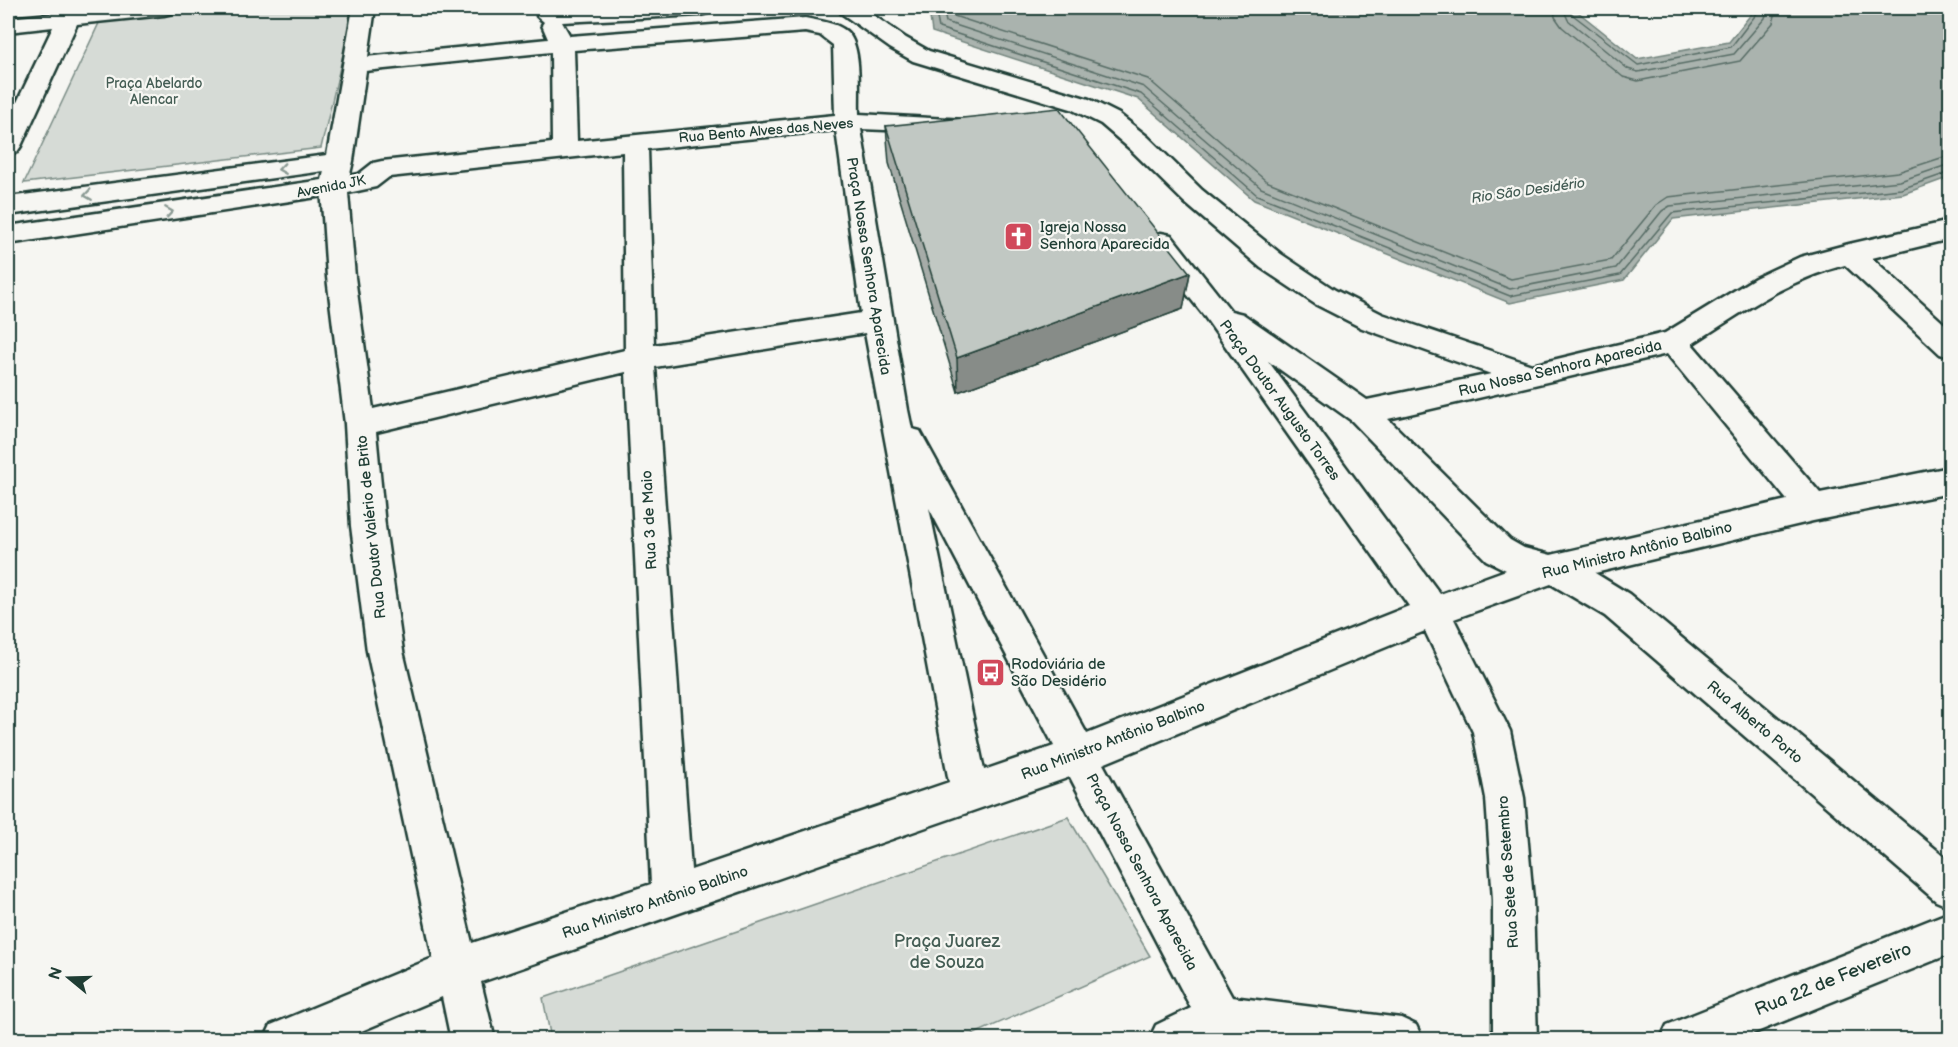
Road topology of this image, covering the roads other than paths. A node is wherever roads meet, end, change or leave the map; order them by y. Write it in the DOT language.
graph roads {
  1 [pos="164,8"];
  2 [pos="364,8"];
  3 [pos="700,8"];
  4 [pos="849,8"];
  5 [pos="546,12"];
  6 [pos="71,13"];
  7 [pos="8,24"];
  8 [pos="562,44"];
  9 [pos="355,65"];
  10 [pos="847,121"];
  11 [pos="984,126"];
  12 [pos="635,143"];
  13 [pos="8,146"];
  14 [pos="565,150"];
  15 [pos="382,169"];
  16 [pos="337,174"];
  17 [pos="8,206"];
  18 [pos="1148,226"];
  19 [pos="1950,230"];
  20 [pos="8,236"];
  21 [pos="1849,253"];
  22 [pos="1212,306"];
  23 [pos="877,321"];
  24 [pos="1673,342"];
  25 [pos="1950,346"];
  26 [pos="640,358"];
  27 [pos="1531,376"];
  28 [pos="893,410"];
  29 [pos="1363,413"];
  30 [pos="360,424"];
  31 [pos="1950,480"];
  32 [pos="1813,508"];
  33 [pos="1551,569"];
  34 [pos="1433,612"];
  35 [pos="1080,754"];
  36 [pos="970,793"];
  37 [pos="1950,887"];
  38 [pos="672,897"];
  39 [pos="1950,933"];
  40 [pos="458,969"];
  41 [pos="1220,1017"];
  42 [pos="286,1040"];
  43 [pos="473,1040"];
  44 [pos="1171,1040"];
  45 [pos="1401,1040"];
  46 [pos="1515,1040"];
  47 [pos="1682,1040"];
  1 -- 6 [label="street"];
  2 -- 9 [label="street, Rua Doutor Valério de Brito"];
  3 -- 5 [label="street"];
  4 -- 27 [label="street"];
  5 -- 8 [label="street"];
  6 -- 7 [label="street"];
  6 -- 13 [label="street"];
  8 -- 9 [label="street"];
  8 -- 10 [label="street, Praça Nossa Senhora Aparecida"];
  8 -- 14 [label="street"];
  9 -- 16 [label="street, Rua Doutor Valério de Brito"];
  10 -- 11 [label="street, Rua Bento Alves das Neves"];
  10 -- 12 [label="street, Rua Bento Alves das Neves"];
  10 -- 23 [label="street, Praça Nossa Senhora Aparecida"];
  12 -- 14 [label="street, Rua Bento Alves das Neves"];
  12 -- 26 [label="street, Rua 3 de Maio"];
  14 -- 15 [label="street, Rua Bento Alves das Neves"];
  15 -- 16 [label="street, Avenida JK"];
  16 -- 17 [label="street, Avenida JK, one-way"];
  20 -- 16 [label="street, Avenida JK, one-way"];
  16 -- 30 [label="street, Rua Doutor Valério de Brito"];
  18 -- 22 [label="street"];
  19 -- 21 [label="street, Rua Nossa Senhora Aparecida"];
  21 -- 24 [label="street, Rua Nossa Senhora Aparecida"];
  21 -- 25 [label="street"];
  22 -- 29 [label="street, Praça Doutor Augusto Torres"];
  22 -- 34 [label="street, Praça Doutor Augusto Torres"];
  23 -- 26 [label="street"];
  23 -- 28 [label="street, Praça Nossa Senhora Aparecida"];
  24 -- 27 [label="street, Rua Nossa Senhora Aparecida"];
  24 -- 32 [label="street"];
  26 -- 30 [label="street"];
  26 -- 38 [label="street, Rua 3 de Maio"];
  27 -- 29 [label="street, Rua Nossa Senhora Aparecida"];
  28 -- 35 [label="street, Praça Nossa Senhora Aparecida"];
  28 -- 36 [label="street, Praça Nossa Senhora Aparecida"];
  29 -- 33 [label="street, Praça Doutor Augusto Torres"];
  30 -- 40 [label="street, Rua Doutor Valério de Brito"];
  31 -- 32 [label="street, Rua Ministro Antônio Balbino"];
  32 -- 33 [label="street, Rua Ministro Antônio Balbino"];
  33 -- 34 [label="street, Rua Ministro Antônio Balbino"];
  33 -- 37 [label="street, Rua Alberto Porto"];
  34 -- 35 [label="street, Rua Ministro Antônio Balbino"];
  34 -- 46 [label="street, Rua Sete de Setembro"];
  35 -- 36 [label="street, Rua Ministro Antônio Balbino"];
  35 -- 41 [label="street, Praça Nossa Senhora Aparecida"];
  36 -- 38 [label="street, Rua Ministro Antônio Balbino"];
  38 -- 40 [label="street, Rua Ministro Antônio Balbino"];
  39 -- 47 [label="street, Rua 22 de Fevereiro"];
  40 -- 42 [label="street, Rua Ministro Antônio Balbino"];
  40 -- 43 [label="street, Rua Doutor Valério de Brito"];
  41 -- 44 [label="street"];
  41 -- 45 [label="street"];
}
